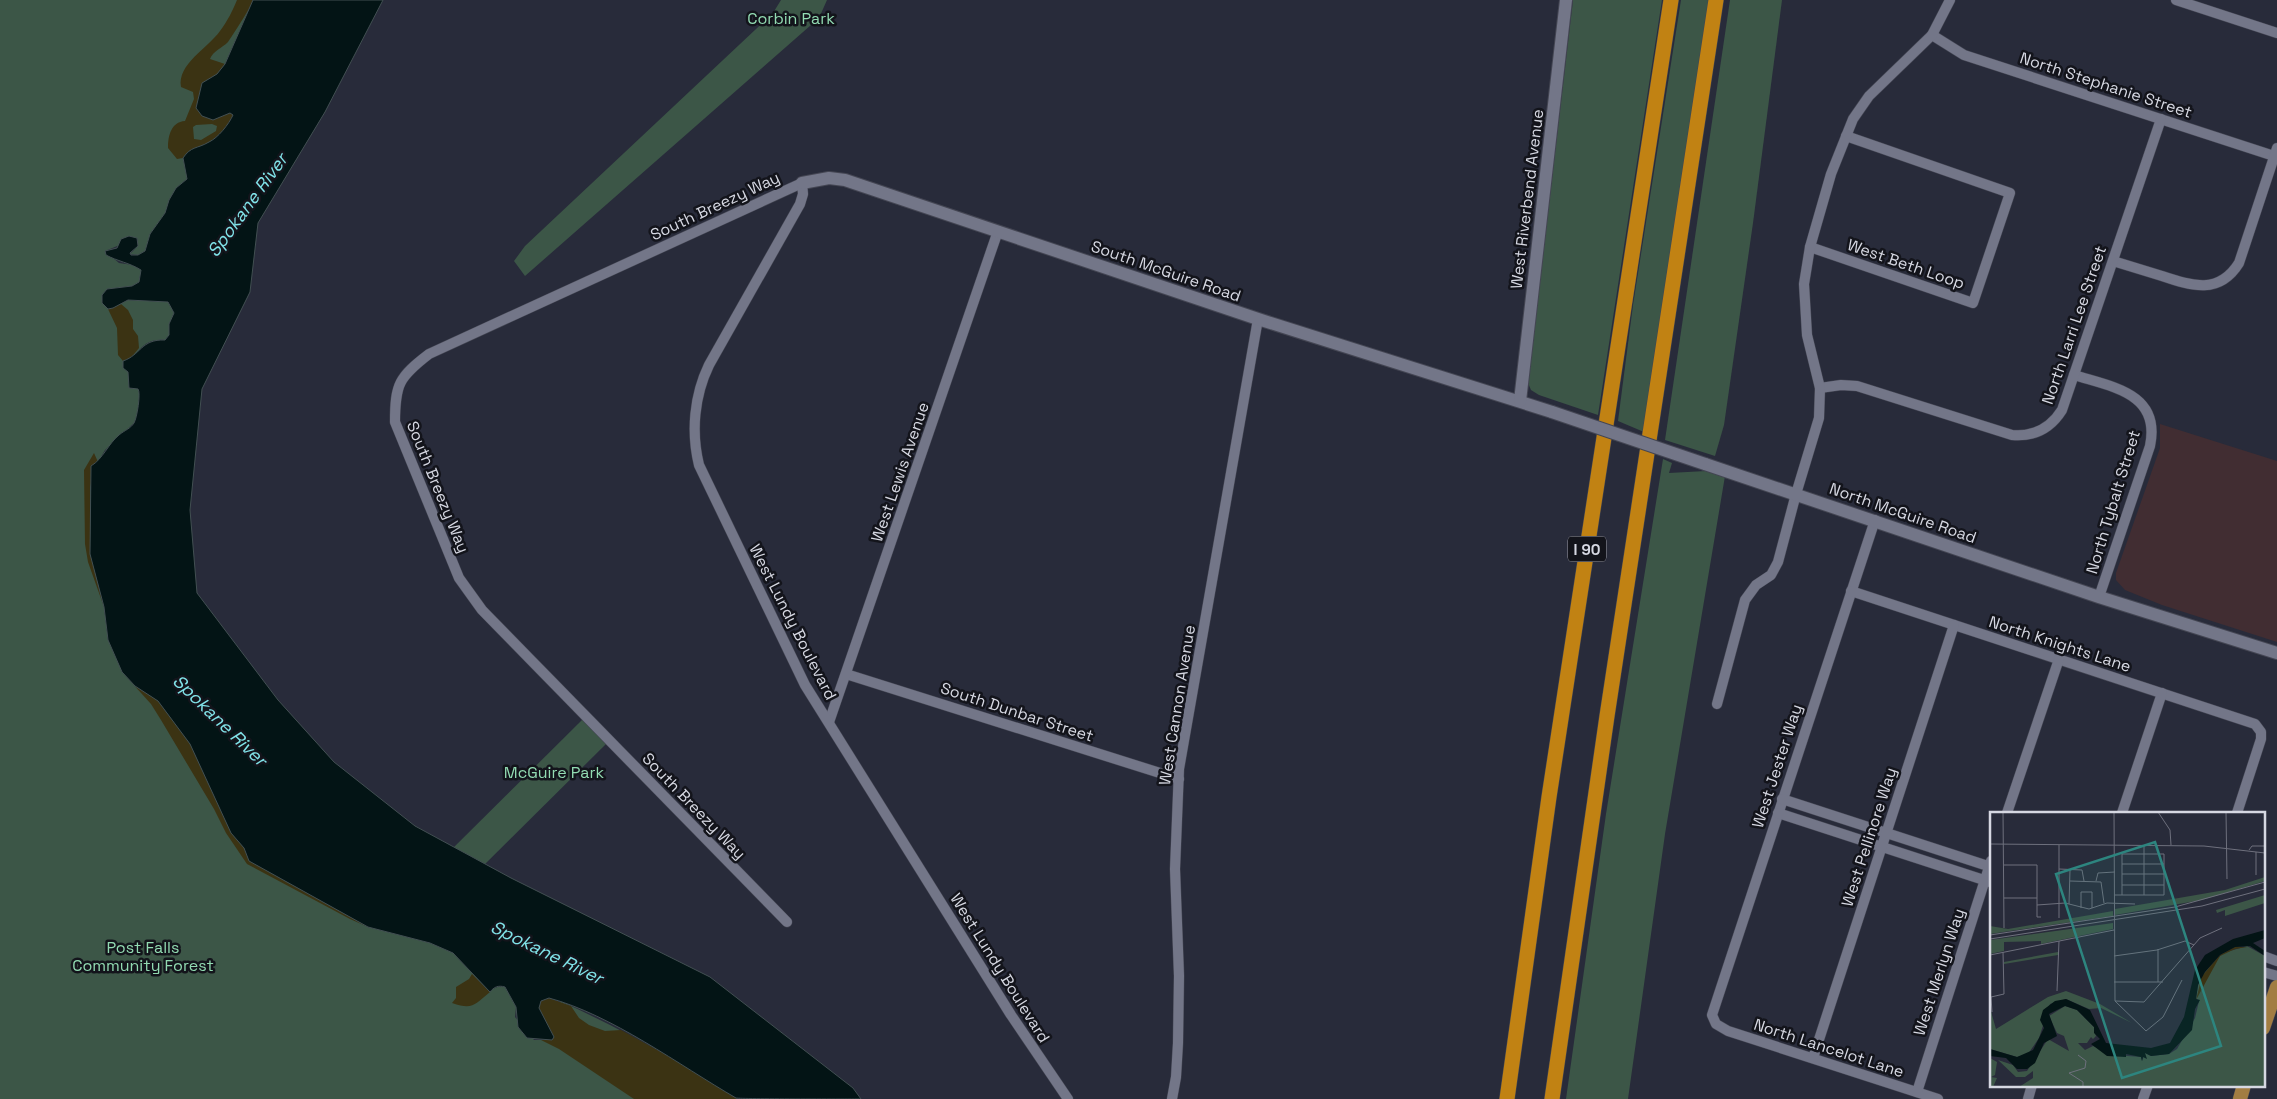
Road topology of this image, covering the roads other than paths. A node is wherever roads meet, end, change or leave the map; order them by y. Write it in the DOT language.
graph roads {
  1 [pos="1566,0"];
  2 [pos="1671,0"];
  3 [pos="1716,0"];
  4 [pos="1950,0"];
  5 [pos="2176,0"];
  6 [pos="2277,33"];
  7 [pos="1932,35"];
  8 [pos="2161,119"];
  9 [pos="1846,136"];
  10 [pos="2276,152"];
  11 [pos="802,183"];
  12 [pos="998,230"];
  13 [pos="1810,247"];
  14 [pos="2113,261"];
  15 [pos="1258,319"];
  16 [pos="2074,375"];
  17 [pos="1820,388"];
  18 [pos="1520,401"];
  19 [pos="1796,494"];
  20 [pos="1875,520"];
  21 [pos="1850,592"];
  22 [pos="2099,597"];
  23 [pos="1954,625"];
  24 [pos="2277,653"];
  25 [pos="2059,659"];
  26 [pos="846,674"];
  27 [pos="2162,694"];
  28 [pos="1717,704"];
  29 [pos="829,722"];
  30 [pos="1179,779"];
  31 [pos="1782,799"];
  32 [pos="2007,812"];
  33 [pos="2122,812"];
  34 [pos="2237,812"];
  35 [pos="1778,813"];
  36 [pos="1886,833"];
  37 [pos="1882,846"];
  38 [pos="1990,865"];
  39 [pos="1988,881"];
  40 [pos="787,922"];
  41 [pos="2264,956"];
  42 [pos="2277,961"];
  43 [pos="2264,972"];
  44 [pos="2277,976"];
  45 [pos="2277,987"];
  46 [pos="1713,1021"];
  47 [pos="2264,1025"];
  48 [pos="1813,1058"];
  49 [pos="2032,1086"];
  50 [pos="2148,1086"];
  51 [pos="2244,1086"];
  52 [pos="1917,1092"];
  53 [pos="1068,1099"];
  54 [pos="1172,1099"];
  55 [pos="1507,1099"];
  56 [pos="1552,1099"];
  57 [pos="1938,1099"];
  58 [pos="2028,1099"];
  59 [pos="2143,1099"];
  60 [pos="2240,1099"];
  1 -- 18 [label="street, West Riverbend Avenue"];
  2 -- 55 [label="highway, I 90"];
  3 -- 56 [label="highway"];
  4 -- 7 [label="street"];
  5 -- 6 [label="street"];
  7 -- 8 [label="street, North Stephanie Street"];
  7 -- 9 [label="street"];
  8 -- 10 [label="street, North Stephanie Street"];
  8 -- 14 [label="street, North Larri Lee Street"];
  9 -- 13 [label="street"];
  9 -- 13 [label="street, West Beth Loop"];
  10 -- 14 [label="street"];
  11 -- 12 [label="street, South McGuire Road"];
  11 -- 29 [label="street, West Lundy Boulevard"];
  11 -- 40 [label="street, South Breezy Way"];
  12 -- 15 [label="street, South McGuire Road"];
  12 -- 26 [label="street, West Lewis Avenue"];
  13 -- 17 [label="street"];
  14 -- 16 [label="street, North Larri Lee Street"];
  15 -- 18 [label="street, South McGuire Road"];
  15 -- 30 [label="street, West Cannon Avenue"];
  16 -- 17 [label="street, North Larri Lee Street"];
  16 -- 22 [label="street, North Tybalt Street"];
  17 -- 19 [label="street"];
  18 -- 19 [label="street, North McGuire Road, bridge"];
  19 -- 20 [label="street, North McGuire Road"];
  19 -- 28 [label="street"];
  20 -- 21 [label="street, West Jester Way"];
  20 -- 22 [label="street, North McGuire Road"];
  21 -- 23 [label="street, North Knights Lane"];
  21 -- 31 [label="street, West Jester Way"];
  22 -- 24 [label="street, North McGuire Road"];
  23 -- 25 [label="street, North Knights Lane"];
  23 -- 36 [label="street, West Pellinore Way"];
  25 -- 27 [label="street, North Knights Lane"];
  25 -- 32 [label="street"];
  26 -- 29 [label="street, West Lewis Avenue"];
  26 -- 30 [label="street, South Dunbar Street"];
  27 -- 33 [label="street"];
  27 -- 34 [label="street, North Knights Lane"];
  29 -- 53 [label="street, West Lundy Boulevard"];
  30 -- 54 [label="street, West Cannon Avenue"];
  31 -- 35 [label="street, West Jester Way"];
  31 -- 36 [label="street"];
  35 -- 37 [label="street"];
  35 -- 46 [label="street, West Jester Way"];
  36 -- 37 [label="street, West Pellinore Way"];
  36 -- 38 [label="street"];
  37 -- 39 [label="street"];
  37 -- 48 [label="street, West Pellinore Way"];
  38 -- 39 [label="street, West Merlyn Way"];
  39 -- 52 [label="street, West Merlyn Way"];
  41 -- 42 [label="street"];
  43 -- 44 [label="street"];
  45 -- 47 [label="main road"];
  46 -- 48 [label="street, North Lancelot Lane"];
  48 -- 52 [label="street, North Lancelot Lane"];
  49 -- 58 [label="street"];
  50 -- 59 [label="street"];
  51 -- 60 [label="main road"];
  52 -- 57 [label="street, North Lancelot Lane"];
}
